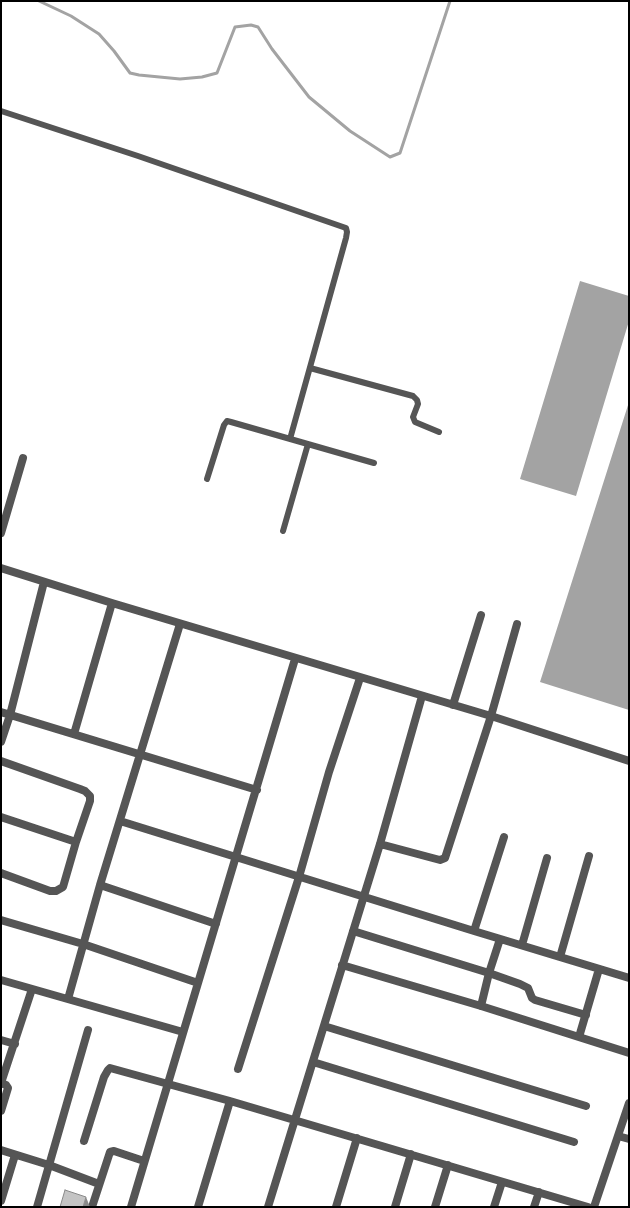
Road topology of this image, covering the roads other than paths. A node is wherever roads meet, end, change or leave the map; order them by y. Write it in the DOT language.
graph roads {
  1 [pos="1,111"];
  2 [pos="310,368"];
  3 [pos="439,432"];
  4 [pos="290,439"];
  5 [pos="308,444"];
  6 [pos="23,458"];
  7 [pos="374,463"];
  8 [pos="207,479"];
  9 [pos="283,531"];
  10 [pos="1,533"];
  11 [pos="1,568"];
  12 [pos="44,582"];
  13 [pos="112,604"];
  14 [pos="481,615"];
  15 [pos="180,624"];
  16 [pos="517,624"];
  17 [pos="295,659"];
  18 [pos="360,678"];
  19 [pos="422,696"];
  20 [pos="453,705"];
  21 [pos="1,712"];
  22 [pos="10,715"];
  23 [pos="490,716"];
  24 [pos="74,734"];
  25 [pos="1,742"];
  26 [pos="140,754"];
  27 [pos="1,761"];
  28 [pos="629,761"];
  29 [pos="256,790"];
  30 [pos="1,816"];
  31 [pos="120,821"];
  32 [pos="504,837"];
  33 [pos="76,842"];
  34 [pos="380,844"];
  35 [pos="589,856"];
  36 [pos="236,858"];
  37 [pos="546,858"];
  38 [pos="1,873"];
  39 [pos="299,877"];
  40 [pos="100,885"];
  41 [pos="364,897"];
  42 [pos="1,920"];
  43 [pos="216,924"];
  44 [pos="353,931"];
  45 [pos="474,932"];
  46 [pos="500,939"];
  47 [pos="83,944"];
  48 [pos="522,945"];
  49 [pos="560,957"];
  50 [pos="342,965"];
  51 [pos="599,969"];
  52 [pos="489,973"];
  53 [pos="629,978"];
  54 [pos="1,980"];
  55 [pos="198,983"];
  56 [pos="32,989"];
  57 [pos="68,1000"];
  58 [pos="481,1006"];
  59 [pos="586,1015"];
  60 [pos="324,1026"];
  61 [pos="88,1030"];
  62 [pos="183,1032"];
  63 [pos="579,1037"];
  64 [pos="1,1040"];
  65 [pos="15,1044"];
  66 [pos="629,1053"];
  67 [pos="313,1062"];
  68 [pos="238,1069"];
  69 [pos="1,1083"];
  70 [pos="168,1084"];
  71 [pos="230,1101"];
  72 [pos="629,1103"];
  73 [pos="586,1106"];
  74 [pos="1,1111"];
  75 [pos="296,1121"];
  76 [pos="618,1136"];
  77 [pos="357,1138"];
  78 [pos="629,1139"];
  79 [pos="84,1141"];
  80 [pos="574,1142"];
  81 [pos="1,1150"];
  82 [pos="411,1154"];
  83 [pos="15,1155"];
  84 [pos="144,1161"];
  85 [pos="49,1165"];
  86 [pos="448,1165"];
  87 [pos="502,1182"];
  88 [pos="99,1184"];
  89 [pos="539,1192"];
  90 [pos="1,1201"];
  91 [pos="37,1207"];
  92 [pos="92,1207"];
  93 [pos="131,1207"];
  94 [pos="198,1207"];
  95 [pos="268,1207"];
  96 [pos="336,1207"];
  97 [pos="395,1207"];
  98 [pos="435,1207"];
  99 [pos="494,1207"];
  100 [pos="534,1207"];
  101 [pos="588,1207"];
  102 [pos="594,1207"];
  1 -- 2 [label="lane"];
  2 -- 3 [label="lane"];
  2 -- 4 [label="lane"];
  4 -- 5 [label="lane"];
  4 -- 8 [label="lane"];
  5 -- 7 [label="lane"];
  5 -- 9 [label="lane"];
  6 -- 10 [label="street"];
  11 -- 12 [label="street"];
  12 -- 13 [label="street"];
  12 -- 22 [label="street"];
  13 -- 15 [label="street"];
  13 -- 24 [label="street"];
  14 -- 20 [label="street"];
  15 -- 17 [label="street"];
  15 -- 26 [label="street"];
  16 -- 23 [label="street"];
  17 -- 18 [label="street"];
  17 -- 29 [label="street"];
  18 -- 19 [label="street"];
  18 -- 39 [label="street"];
  19 -- 20 [label="street"];
  19 -- 34 [label="street"];
  20 -- 23 [label="street"];
  21 -- 22 [label="street"];
  22 -- 24 [label="street"];
  22 -- 25 [label="street"];
  23 -- 28 [label="street"];
  23 -- 34 [label="street"];
  24 -- 26 [label="street"];
  26 -- 29 [label="street"];
  26 -- 31 [label="street"];
  27 -- 33 [label="street"];
  29 -- 36 [label="street"];
  30 -- 33 [label="street"];
  31 -- 36 [label="street"];
  31 -- 40 [label="street"];
  32 -- 45 [label="street"];
  33 -- 38 [label="street"];
  34 -- 41 [label="street"];
  35 -- 49 [label="street"];
  36 -- 39 [label="street"];
  36 -- 43 [label="street"];
  37 -- 48 [label="street"];
  39 -- 41 [label="street"];
  39 -- 68 [label="street"];
  40 -- 43 [label="street"];
  40 -- 47 [label="street"];
  41 -- 44 [label="street"];
  41 -- 45 [label="street"];
  42 -- 47 [label="street"];
  43 -- 55 [label="street"];
  44 -- 50 [label="street"];
  44 -- 52 [label="street"];
  45 -- 46 [label="street"];
  46 -- 48 [label="street"];
  46 -- 52 [label="street"];
  47 -- 55 [label="street"];
  47 -- 57 [label="street"];
  48 -- 49 [label="street"];
  49 -- 51 [label="street"];
  50 -- 58 [label="street"];
  50 -- 60 [label="street"];
  51 -- 53 [label="street"];
  51 -- 59 [label="street"];
  52 -- 58 [label="street"];
  52 -- 59 [label="street"];
  54 -- 56 [label="street"];
  55 -- 62 [label="street"];
  56 -- 57 [label="street"];
  56 -- 65 [label="street"];
  57 -- 62 [label="street"];
  58 -- 63 [label="street"];
  59 -- 63 [label="street"];
  60 -- 67 [label="street"];
  60 -- 73 [label="street"];
  61 -- 85 [label="street"];
  62 -- 70 [label="street"];
  63 -- 66 [label="street"];
  64 -- 65 [label="street"];
  65 -- 69 [label="street"];
  67 -- 75 [label="street"];
  67 -- 80 [label="street"];
  69 -- 74 [label="street"];
  70 -- 71 [label="street"];
  70 -- 79 [label="street"];
  70 -- 84 [label="street"];
  71 -- 75 [label="street"];
  71 -- 94 [label="street"];
  72 -- 76 [label="street"];
  75 -- 77 [label="street"];
  75 -- 95 [label="street"];
  76 -- 78 [label="street"];
  76 -- 102 [label="street"];
  77 -- 82 [label="street"];
  77 -- 96 [label="street"];
  81 -- 83 [label="street"];
  82 -- 86 [label="street"];
  82 -- 97 [label="street"];
  83 -- 85 [label="street"];
  83 -- 90 [label="street"];
  84 -- 88 [label="street"];
  84 -- 93 [label="street"];
  85 -- 88 [label="street"];
  85 -- 91 [label="street"];
  86 -- 87 [label="street"];
  86 -- 98 [label="street"];
  87 -- 89 [label="street"];
  87 -- 99 [label="street"];
  88 -- 92 [label="street"];
  89 -- 100 [label="street"];
  89 -- 101 [label="street"];
}
